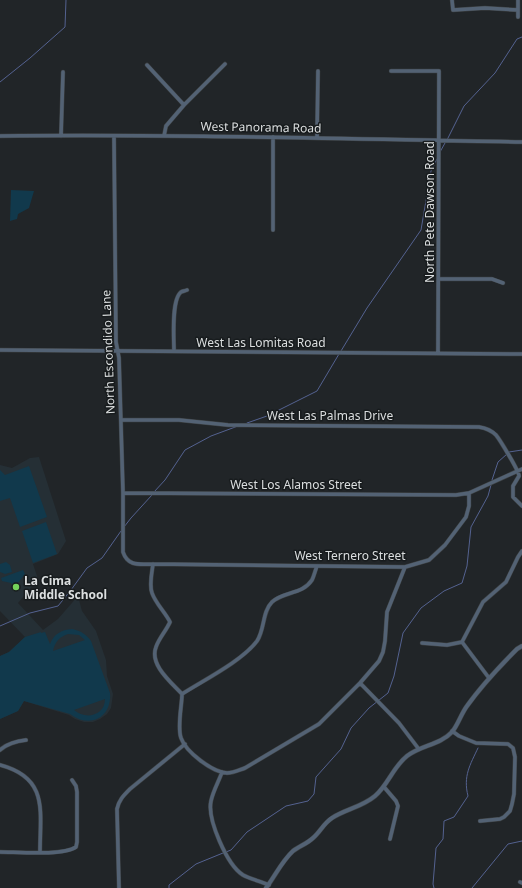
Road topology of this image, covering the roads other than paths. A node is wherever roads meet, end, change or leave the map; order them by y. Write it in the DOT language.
graph roads {
  1 [pos="452,0"];
  2 [pos="518,0"];
  3 [pos="518,10"];
  4 [pos="518,17"];
  5 [pos="225,64"];
  6 [pos="147,65"];
  7 [pos="318,71"];
  8 [pos="391,71"];
  9 [pos="63,72"];
  10 [pos="184,105"];
  11 [pos="0,136"];
  12 [pos="61,136"];
  13 [pos="114,136"];
  14 [pos="164,136"];
  15 [pos="273,137"];
  16 [pos="316,137"];
  17 [pos="440,141"];
  18 [pos="522,142"];
  19 [pos="273,230"];
  20 [pos="439,279"];
  21 [pos="503,283"];
  22 [pos="188,290"];
  23 [pos="0,350"];
  24 [pos="118,351"];
  25 [pos="174,351"];
  26 [pos="438,353"];
  27 [pos="522,354"];
  28 [pos="121,420"];
  29 [pos="520,469"];
  30 [pos="123,493"];
  31 [pos="469,493"];
  32 [pos="522,506"];
  33 [pos="522,551"];
  34 [pos="130,563"];
  35 [pos="153,564"];
  36 [pos="317,566"];
  37 [pos="405,567"];
  38 [pos="462,642"];
  39 [pos="422,643"];
  40 [pos="522,646"];
  41 [pos="489,678"];
  42 [pos="360,683"];
  43 [pos="182,694"];
  44 [pos="452,731"];
  45 [pos="26,740"];
  46 [pos="184,743"];
  47 [pos="418,748"];
  48 [pos="0,750"];
  49 [pos="0,765"];
  50 [pos="222,772"];
  51 [pos="72,780"];
  52 [pos="384,787"];
  53 [pos="480,821"];
  54 [pos="390,839"];
  55 [pos="75,848"];
  56 [pos="80,850"];
  57 [pos="0,852"];
  58 [pos="40,852"];
  59 [pos="267,886"];
  60 [pos="119,888"];
  1 -- 3 [label="street"];
  2 -- 3 [label="street"];
  3 -- 4 [label="street"];
  5 -- 10 [label="street"];
  6 -- 10 [label="street"];
  7 -- 16 [label="street"];
  8 -- 17 [label="street, North Pete Dawson Road"];
  9 -- 12 [label="street"];
  10 -- 14 [label="street"];
  11 -- 12 [label="street, West Panorama Road"];
  12 -- 13 [label="street, West Panorama Road"];
  13 -- 14 [label="street, West Panorama Road"];
  13 -- 24 [label="street, North Escondido Lane"];
  14 -- 15 [label="street, West Panorama Road"];
  15 -- 16 [label="street, West Panorama Road"];
  15 -- 19 [label="street"];
  16 -- 17 [label="street, West Panorama Road"];
  17 -- 18 [label="street, West Panorama Road"];
  17 -- 20 [label="street, North Pete Dawson Road"];
  20 -- 21 [label="street"];
  20 -- 26 [label="street, North Pete Dawson Road"];
  22 -- 25 [label="street"];
  23 -- 24 [label="street, West Las Lomitas Road"];
  24 -- 25 [label="street, West Las Lomitas Road"];
  24 -- 28 [label="street, North Escondido Lane"];
  25 -- 26 [label="street, West Las Lomitas Road"];
  26 -- 27 [label="street, West Las Lomitas Road"];
  28 -- 29 [label="street, West Las Palmas Drive"];
  28 -- 30 [label="street, North Escondido Lane"];
  29 -- 31 [label="street"];
  29 -- 32 [label="street"];
  30 -- 31 [label="street, West Los Alamos Street"];
  30 -- 34 [label="street, North Escondido Lane"];
  31 -- 37 [label="street, West Ternero Street"];
  33 -- 38 [label="street"];
  34 -- 35 [label="street, West Ternero Street"];
  35 -- 36 [label="street, West Ternero Street"];
  35 -- 43 [label="street"];
  36 -- 37 [label="street, West Ternero Street"];
  36 -- 43 [label="street"];
  37 -- 42 [label="street"];
  38 -- 39 [label="street"];
  38 -- 41 [label="street"];
  40 -- 41 [label="street"];
  41 -- 44 [label="street"];
  42 -- 47 [label="street"];
  42 -- 50 [label="street"];
  43 -- 46 [label="street"];
  44 -- 47 [label="street"];
  44 -- 53 [label="street"];
  45 -- 48 [label="street"];
  46 -- 50 [label="street"];
  46 -- 60 [label="street"];
  47 -- 52 [label="street"];
  49 -- 58 [label="street"];
  50 -- 59 [label="street"];
  51 -- 55 [label="street"];
  52 -- 54 [label="street"];
  52 -- 59 [label="street"];
  55 -- 56 [label="street"];
  55 -- 58 [label="street"];
  57 -- 58 [label="street"];
}
